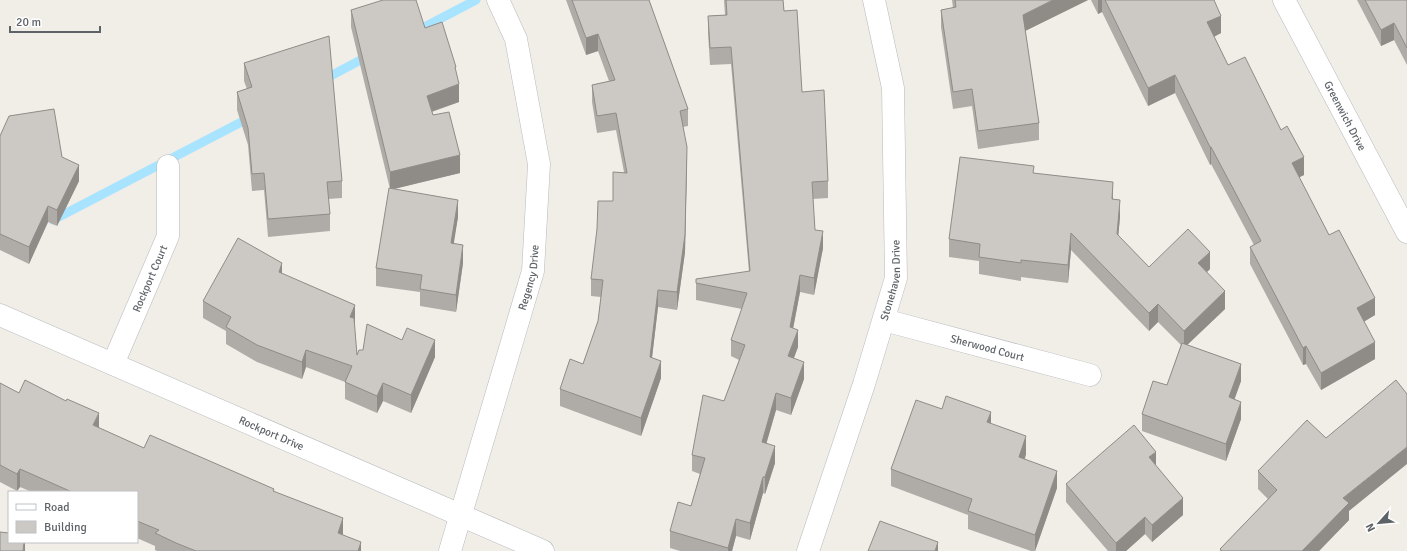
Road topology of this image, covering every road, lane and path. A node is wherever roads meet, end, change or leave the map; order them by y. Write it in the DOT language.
graph roads {
  1 [pos="498,0"];
  2 [pos="874,0"];
  3 [pos="1284,0"];
  4 [pos="168,166"];
  5 [pos="1407,232"];
  6 [pos="0,316"];
  7 [pos="884,320"];
  8 [pos="113,364"];
  9 [pos="1090,375"];
  10 [pos="462,515"];
  11 [pos="450,551"];
  12 [pos="543,551"];
  13 [pos="808,551"];
  1 -- 10 [label="street, Regency Drive"];
  2 -- 7 [label="street, Stonehaven Drive"];
  3 -- 5 [label="street, Greenwich Drive"];
  4 -- 8 [label="street, Rockport Court"];
  6 -- 8 [label="street, Rockport Drive"];
  7 -- 9 [label="street, Sherwood Court"];
  7 -- 13 [label="street, Stonehaven Drive"];
  8 -- 10 [label="street, Rockport Drive"];
  10 -- 11 [label="street, Regency Drive"];
  10 -- 12 [label="street, Rockport Drive"];
}
